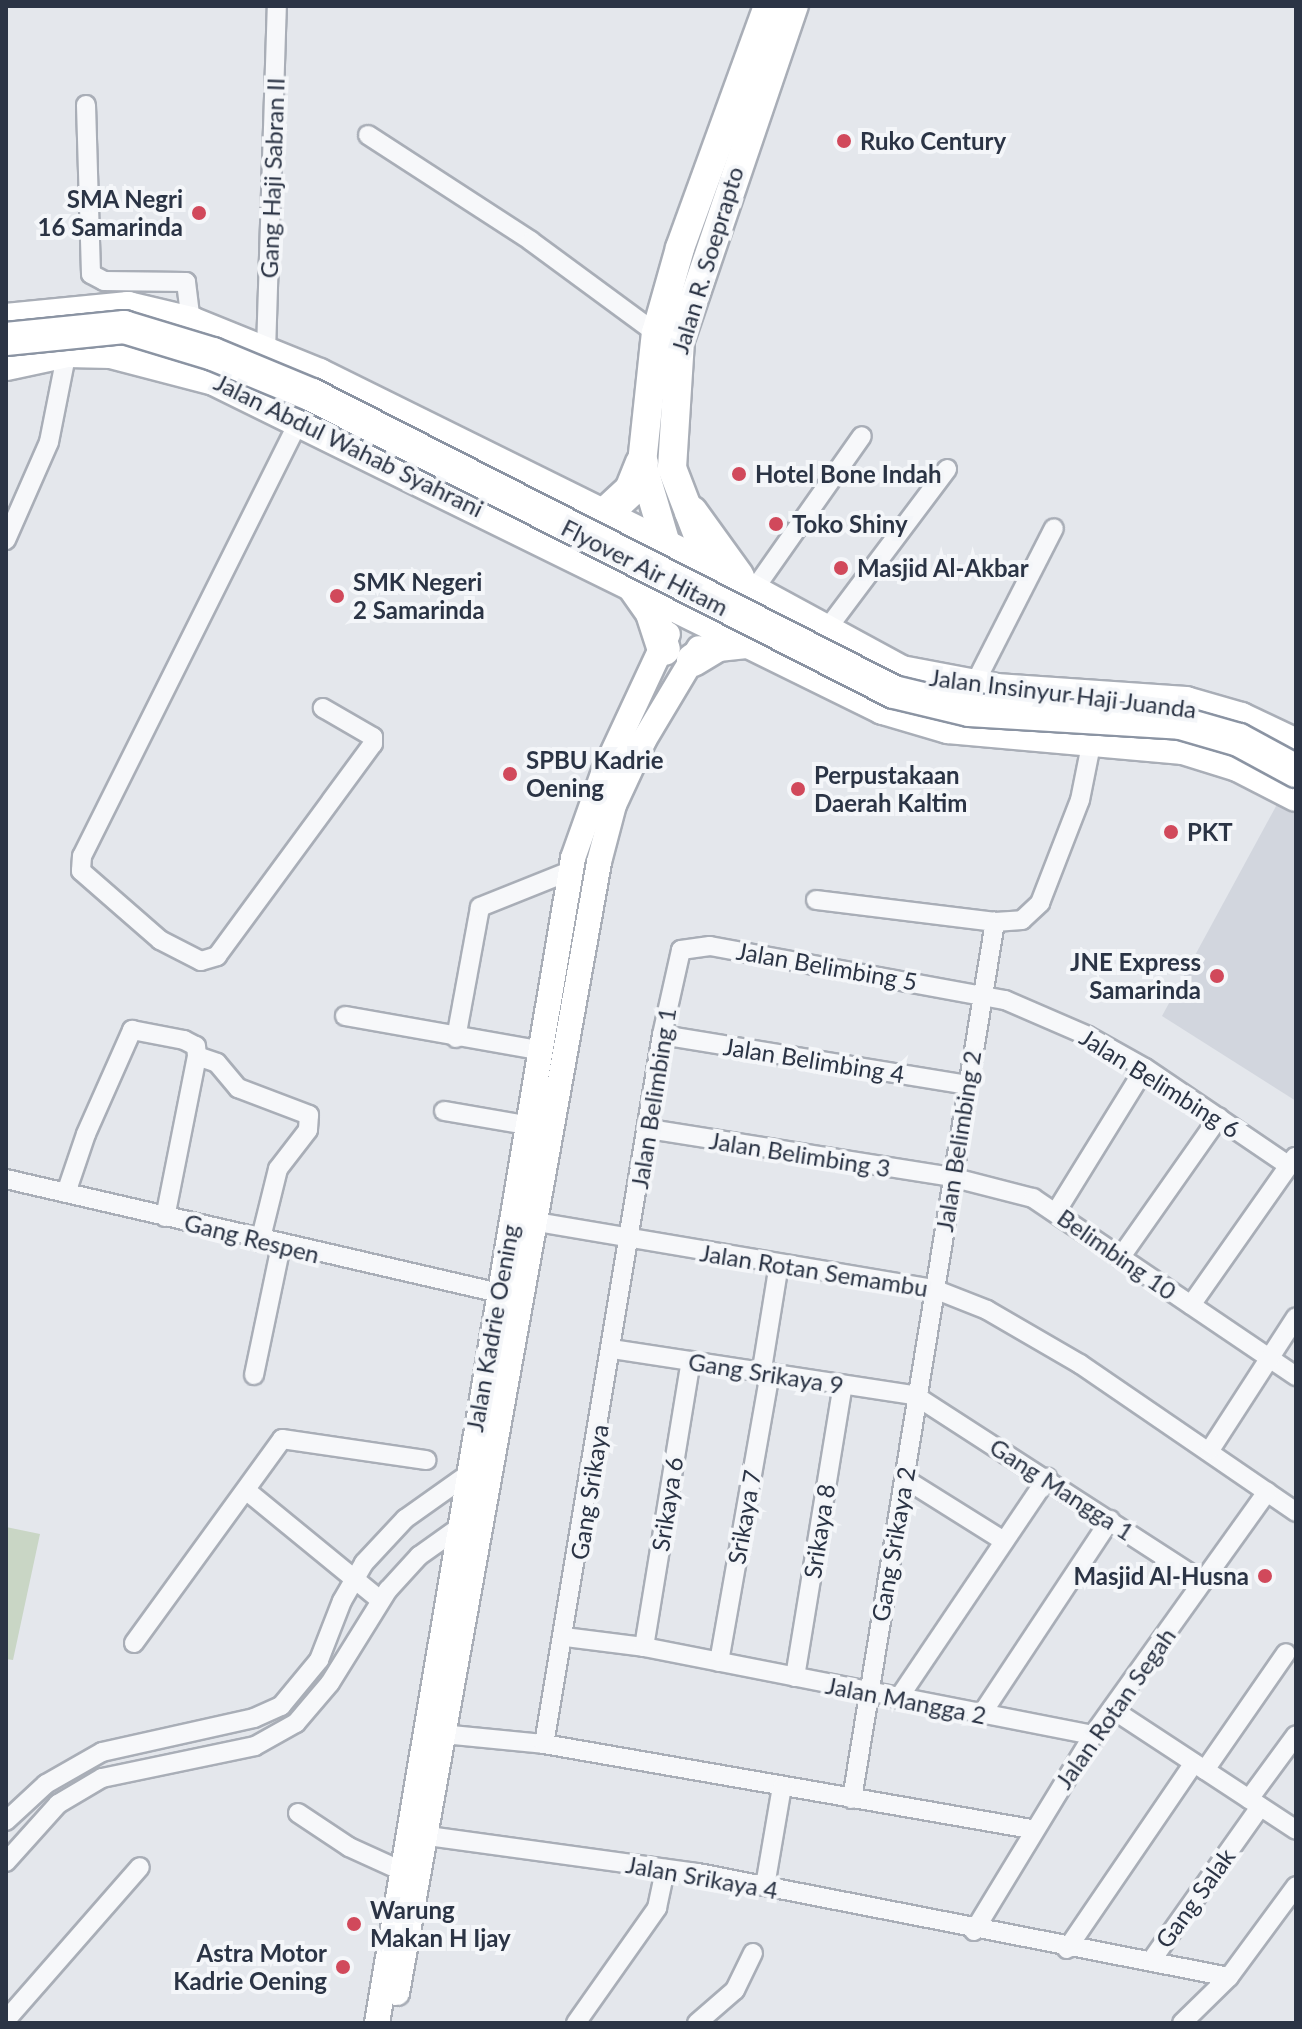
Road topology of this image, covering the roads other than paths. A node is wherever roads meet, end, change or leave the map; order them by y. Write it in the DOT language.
graph roads {
  1 [pos="277,6"];
  2 [pos="768,6"];
  3 [pos="794,6"];
  4 [pos="86,105"];
  5 [pos="368,135"];
  6 [pos="6,320"];
  7 [pos="191,323"];
  8 [pos="656,333"];
  9 [pos="6,339"];
  10 [pos="67,351"];
  11 [pos="266,351"];
  12 [pos="6,364"];
  13 [pos="300,419"];
  14 [pos="431,431"];
  15 [pos="862,436"];
  16 [pos="642,463"];
  17 [pos="947,469"];
  18 [pos="410,473"];
  19 [pos="691,512"];
  20 [pos="603,516"];
  21 [pos="1054,528"];
  22 [pos="6,540"];
  23 [pos="669,549"];
  24 [pos="706,566"];
  25 [pos="632,584"];
  26 [pos="750,590"];
  27 [pos="676,604"];
  28 [pos="711,623"];
  29 [pos="824,633"];
  30 [pos="746,642"];
  31 [pos="678,654"];
  32 [pos="973,687"];
  33 [pos="323,708"];
  34 [pos="1092,740"];
  35 [pos="1296,745"];
  36 [pos="1296,771"];
  37 [pos="1296,795"];
  38 [pos="570,871"];
  39 [pos="816,900"];
  40 [pos="995,922"];
  41 [pos="677,956"];
  42 [pos="981,993"];
  43 [pos="345,1016"];
  44 [pos="662,1035"];
  45 [pos="456,1038"];
  46 [pos="538,1050"];
  47 [pos="197,1056"];
  48 [pos="1145,1068"];
  49 [pos="967,1085"];
  50 [pos="444,1111"];
  51 [pos="1219,1117"];
  52 [pos="526,1125"];
  53 [pos="649,1129"];
  54 [pos="1293,1161"];
  55 [pos="951,1177"];
  56 [pos="6,1179"];
  57 [pos="66,1193"];
  58 [pos="1056,1212"];
  59 [pos="165,1217"];
  60 [pos="523,1220"];
  61 [pos="631,1241"];
  62 [pos="260,1242"];
  63 [pos="281,1246"];
  64 [pos="1120,1258"];
  65 [pos="779,1264"];
  66 [pos="934,1289"];
  67 [pos="499,1293"];
  68 [pos="1191,1305"];
  69 [pos="1296,1317"];
  70 [pos="612,1349"];
  71 [pos="1269,1359"];
  72 [pos="691,1361"];
  73 [pos="766,1370"];
  74 [pos="254,1375"];
  75 [pos="1296,1376"];
  76 [pos="843,1385"];
  77 [pos="919,1397"];
  78 [pos="1210,1450"];
  79 [pos="426,1460"];
  80 [pos="467,1475"];
  81 [pos="1047,1478"];
  82 [pos="905,1479"];
  83 [pos="247,1491"];
  84 [pos="1267,1492"];
  85 [pos="484,1511"];
  86 [pos="1296,1512"];
  87 [pos="1110,1520"];
  88 [pos="458,1528"];
  89 [pos="1004,1541"];
  90 [pos="355,1580"];
  91 [pos="1203,1582"];
  92 [pos="380,1600"];
  93 [pos="565,1637"];
  94 [pos="134,1643"];
  95 [pos="644,1647"];
  96 [pos="1286,1653"];
  97 [pos="719,1662"];
  98 [pos="795,1677"];
  99 [pos="867,1693"];
  100 [pos="898,1699"];
  101 [pos="1112,1709"];
  102 [pos="981,1715"];
  103 [pos="435,1733"];
  104 [pos="1093,1735"];
  105 [pos="1296,1735"];
  106 [pos="544,1744"];
  107 [pos="1200,1766"];
  108 [pos="782,1787"];
  109 [pos="852,1799"];
  110 [pos="1255,1803"];
  111 [pos="298,1813"];
  112 [pos="6,1821"];
  113 [pos="1033,1829"];
  114 [pos="1296,1830"];
  115 [pos="428,1836"];
  116 [pos="6,1862"];
  117 [pos="140,1867"];
  118 [pos="665,1869"];
  119 [pos="402,1871"];
  120 [pos="765,1886"];
  121 [pos="1296,1886"];
  122 [pos="974,1931"];
  123 [pos="1067,1949"];
  124 [pos="753,1953"];
  125 [pos="1151,1961"];
  126 [pos="1229,1977"];
  127 [pos="10,2018"];
  128 [pos="377,2023"];
  129 [pos="392,2023"];
  130 [pos="576,2023"];
  131 [pos="697,2023"];
  132 [pos="1182,2023"];
  1 -- 11 [label="street, Gang Haji Sabran II"];
  2 -- 8 [label="main road, Jalan R. Soeprapto"];
  3 -- 19 [label="main road, Jalan R. Soeprapto"];
  4 -- 7 [label="street"];
  5 -- 8 [label="street"];
  6 -- 7 [label="highway, Jalan Abdul Wahab Syahrani"];
  7 -- 11 [label="highway, Jalan Abdul Wahab Syahrani"];
  8 -- 16 [label="main road, Jalan R. Soeprapto"];
  9 -- 36 [label="highway, Flyover Air Hitam, bridge"];
  10 -- 12 [label="highway, Jalan Abdul Wahab Syahrani"];
  10 -- 13 [label="highway, Jalan Abdul Wahab Syahrani"];
  10 -- 22 [label="street"];
  11 -- 14 [label="highway, Jalan Abdul Wahab Syahrani"];
  13 -- 18 [label="highway, Jalan Abdul Wahab Syahrani"];
  13 -- 33 [label="street"];
  14 -- 18 [label="highway"];
  14 -- 20 [label="highway, Jalan Abdul Wahab Syahrani"];
  15 -- 26 [label="street"];
  16 -- 20 [label="highway"];
  16 -- 23 [label="main road, Jalan R. Soeprapto"];
  17 -- 29 [label="street"];
  18 -- 25 [label="highway, Jalan Abdul Wahab Syahrani"];
  19 -- 24 [label="main road, Jalan R. Soeprapto"];
  19 -- 26 [label="highway"];
  20 -- 23 [label="highway, Jalan Abdul Wahab Syahrani"];
  21 -- 32 [label="street"];
  23 -- 24 [label="highway, Jalan Abdul Wahab Syahrani"];
  23 -- 27 [label="main road, Jalan R. Soeprapto"];
  24 -- 26 [label="highway, Jalan Insinyur Haji Juanda"];
  24 -- 28 [label="main road, Jalan R. Soeprapto"];
  25 -- 27 [label="highway, Jalan Abdul Wahab Syahrani"];
  25 -- 31 [label="highway"];
  26 -- 29 [label="highway, Jalan Insinyur Haji Juanda"];
  27 -- 28 [label="highway, Jalan Abdul Wahab Syahrani"];
  27 -- 31 [label="main road"];
  28 -- 30 [label="highway, Jalan Insinyur Haji Juanda"];
  28 -- 31 [label="main road"];
  29 -- 32 [label="highway, Jalan Insinyur Haji Juanda"];
  30 -- 31 [label="highway"];
  30 -- 34 [label="highway, Jalan Insinyur Haji Juanda"];
  31 -- 38 [label="main road, Jalan Kadrie Oening"];
  31 -- 60 [label="main road, Jalan Kadrie Oening"];
  32 -- 35 [label="highway, Jalan Insinyur Haji Juanda"];
  34 -- 37 [label="highway, Jalan Insinyur Haji Juanda"];
  34 -- 40 [label="street"];
  38 -- 45 [label="street"];
  38 -- 46 [label="main road, Jalan Kadrie Oening"];
  39 -- 40 [label="street"];
  40 -- 42 [label="street, Jalan Belimbing 2"];
  41 -- 42 [label="street, Jalan Belimbing 5"];
  41 -- 44 [label="street, Jalan Belimbing 1"];
  42 -- 48 [label="street, Jalan Belimbing 6"];
  42 -- 49 [label="street, Jalan Belimbing 2"];
  43 -- 45 [label="street"];
  44 -- 49 [label="street, Jalan Belimbing 4"];
  44 -- 53 [label="street, Jalan Belimbing 1"];
  45 -- 46 [label="street"];
  46 -- 52 [label="main road, Jalan Kadrie Oening"];
  47 -- 57 [label="street"];
  47 -- 59 [label="street"];
  47 -- 62 [label="street"];
  48 -- 51 [label="street, Jalan Belimbing 6"];
  48 -- 58 [label="street"];
  49 -- 55 [label="street, Jalan Belimbing 2"];
  50 -- 52 [label="street"];
  51 -- 54 [label="street, Jalan Belimbing 6"];
  51 -- 64 [label="street"];
  52 -- 60 [label="main road, Jalan Kadrie Oening"];
  53 -- 55 [label="street, Jalan Belimbing 3"];
  53 -- 61 [label="street, Jalan Belimbing 1"];
  54 -- 68 [label="street"];
  55 -- 58 [label="street, Belimbing 10"];
  55 -- 66 [label="street, Jalan Belimbing 2"];
  56 -- 57 [label="street, Gang Respen"];
  57 -- 59 [label="street, Gang Respen"];
  58 -- 64 [label="street, Belimbing 10"];
  59 -- 62 [label="street, Gang Respen"];
  60 -- 61 [label="street, Jalan Rotan Semambu"];
  60 -- 67 [label="main road, Jalan Kadrie Oening"];
  60 -- 85 [label="main road, Jalan Kadrie Oening"];
  61 -- 65 [label="street, Jalan Rotan Semambu"];
  61 -- 70 [label="street, Gang Srikaya"];
  62 -- 63 [label="street, Gang Respen"];
  63 -- 67 [label="street, Gang Respen"];
  63 -- 74 [label="street"];
  64 -- 68 [label="street, Belimbing 10"];
  65 -- 66 [label="street, Jalan Rotan Semambu"];
  65 -- 73 [label="street, Srikaya 7"];
  66 -- 77 [label="street, Gang Srikaya 2"];
  66 -- 78 [label="street, Jalan Rotan Semambu"];
  67 -- 80 [label="main road, Jalan Kadrie Oening"];
  68 -- 71 [label="street, Belimbing 10"];
  69 -- 71 [label="street"];
  70 -- 72 [label="street, Gang Srikaya 9"];
  70 -- 93 [label="street, Gang Srikaya"];
  71 -- 75 [label="street, Belimbing 10"];
  71 -- 78 [label="street"];
  72 -- 73 [label="street, Gang Srikaya 9"];
  72 -- 95 [label="street, Srikaya 6"];
  73 -- 76 [label="street, Gang Srikaya 9"];
  73 -- 97 [label="street, Srikaya 7"];
  76 -- 77 [label="street, Gang Srikaya 9"];
  76 -- 98 [label="street, Srikaya 8"];
  77 -- 81 [label="street, Gang Mangga 1"];
  77 -- 82 [label="street, Gang Srikaya 2"];
  78 -- 84 [label="street, Jalan Rotan Semambu"];
  79 -- 83 [label="street"];
  80 -- 88 [label="main road, Jalan Kadrie Oening"];
  80 -- 90 [label="street"];
  81 -- 87 [label="street, Gang Mangga 1"];
  81 -- 89 [label="street"];
  82 -- 89 [label="street"];
  82 -- 99 [label="street, Gang Srikaya 2"];
  83 -- 90 [label="street"];
  83 -- 94 [label="street"];
  84 -- 86 [label="street, Jalan Rotan Semambu"];
  84 -- 91 [label="street, Jalan Rotan Segah"];
  85 -- 88 [label="street"];
  85 -- 103 [label="main road, Jalan Kadrie Oening"];
  87 -- 91 [label="street, Gang Mangga 1"];
  87 -- 102 [label="street"];
  88 -- 92 [label="street"];
  88 -- 103 [label="main road, Jalan Kadrie Oening"];
  89 -- 100 [label="street"];
  90 -- 92 [label="street"];
  90 -- 112 [label="street"];
  91 -- 101 [label="street, Jalan Rotan Segah"];
  92 -- 116 [label="street"];
  93 -- 95 [label="street, Jalan Mangga 2"];
  93 -- 106 [label="street, Gang Srikaya"];
  95 -- 97 [label="street, Jalan Mangga 2"];
  96 -- 107 [label="street"];
  97 -- 98 [label="street, Jalan Mangga 2"];
  98 -- 99 [label="street, Jalan Mangga 2"];
  99 -- 100 [label="street, Jalan Mangga 2"];
  99 -- 109 [label="street, Gang Srikaya 2"];
  100 -- 102 [label="street, Jalan Mangga 2"];
  101 -- 104 [label="street, Jalan Rotan Segah"];
  101 -- 107 [label="street"];
  102 -- 104 [label="street, Jalan Mangga 2"];
  103 -- 106 [label="street"];
  103 -- 115 [label="main road, Jalan Kadrie Oening"];
  103 -- 119 [label="main road, Jalan Kadrie Oening"];
  104 -- 113 [label="street, Jalan Rotan Segah"];
  105 -- 110 [label="street, Gang Salak"];
  106 -- 108 [label="street"];
  107 -- 110 [label="street"];
  107 -- 123 [label="street"];
  108 -- 109 [label="street"];
  108 -- 120 [label="street"];
  109 -- 113 [label="street"];
  110 -- 114 [label="street"];
  110 -- 125 [label="street, Gang Salak"];
  111 -- 119 [label="street"];
  113 -- 122 [label="street, Jalan Rotan Segah"];
  115 -- 118 [label="street, Jalan Srikaya 4"];
  115 -- 129 [label="main road, Jalan Kadrie Oening"];
  117 -- 127 [label="street"];
  118 -- 120 [label="street, Jalan Srikaya 4"];
  118 -- 130 [label="street"];
  119 -- 128 [label="main road, Jalan Kadrie Oening"];
  120 -- 122 [label="street, Jalan Srikaya 4"];
  121 -- 126 [label="street"];
  122 -- 123 [label="street, Gang Salak"];
  123 -- 125 [label="street, Gang Salak"];
  124 -- 131 [label="street"];
  125 -- 126 [label="street"];
  126 -- 132 [label="street"];
}
